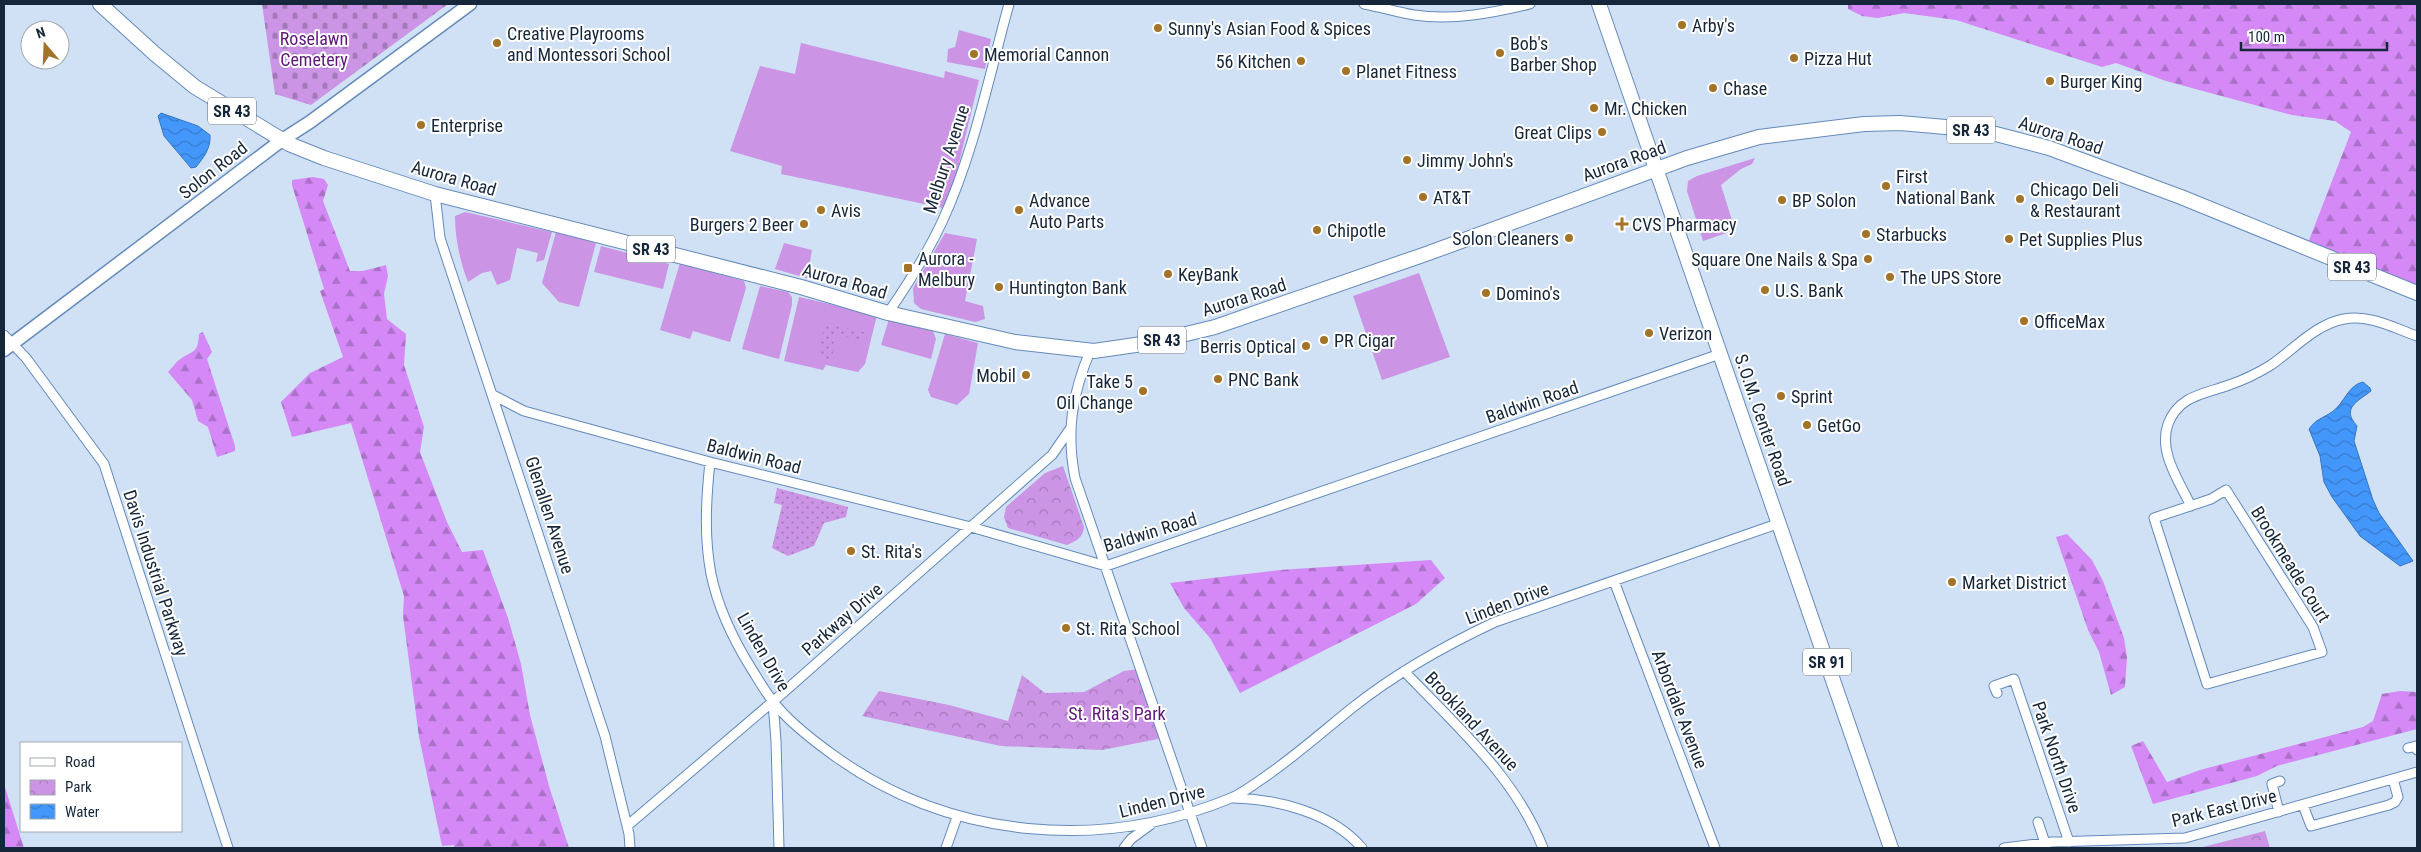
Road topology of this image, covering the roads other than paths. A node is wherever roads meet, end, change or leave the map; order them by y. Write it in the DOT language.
graph roads {
  1 [pos="100,4"];
  2 [pos="470,4"];
  3 [pos="1008,4"];
  4 [pos="1364,4"];
  5 [pos="1530,4"];
  6 [pos="1599,4"];
  7 [pos="282,140"];
  8 [pos="1657,169"];
  9 [pos="435,194"];
  10 [pos="2417,293"];
  11 [pos="888,313"];
  12 [pos="2417,336"];
  13 [pos="7,343"];
  14 [pos="1090,351"];
  15 [pos="1720,354"];
  16 [pos="493,395"];
  17 [pos="1070,429"];
  18 [pos="710,462"];
  19 [pos="2191,506"];
  20 [pos="1780,523"];
  21 [pos="971,527"];
  22 [pos="1106,566"];
  23 [pos="1614,581"];
  24 [pos="1404,671"];
  25 [pos="1996,693"];
  26 [pos="772,702"];
  27 [pos="2417,772"];
  28 [pos="2394,779"];
  29 [pos="2280,781"];
  30 [pos="1233,798"];
  31 [pos="2303,805"];
  32 [pos="2280,812"];
  33 [pos="1190,813"];
  34 [pos="957,817"];
  35 [pos="2038,822"];
  36 [pos="1153,823"];
  37 [pos="627,826"];
  38 [pos="2045,842"];
  39 [pos="2068,842"];
  40 [pos="228,848"];
  41 [pos="630,848"];
  42 [pos="779,848"];
  43 [pos="946,848"];
  44 [pos="1124,848"];
  45 [pos="1202,848"];
  46 [pos="1362,848"];
  47 [pos="1543,848"];
  48 [pos="1715,848"];
  49 [pos="1891,848"];
  50 [pos="2004,848"];
  1 -- 7 [label="main road, Aurora Road / SR 43"];
  2 -- 7 [label="street, Solon Road"];
  3 -- 11 [label="street, Melbury Avenue"];
  4 -- 5 [label="street"];
  6 -- 8 [label="main road, S.O.M. Center Road / SR 91"];
  7 -- 9 [label="main road, Aurora Road / SR 43"];
  7 -- 13 [label="street, Solon Road"];
  8 -- 10 [label="main road, Aurora Road / SR 43"];
  8 -- 14 [label="main road, Aurora Road / SR 43"];
  8 -- 15 [label="main road, S.O.M. Center Road / SR 91"];
  9 -- 11 [label="main road, Aurora Road / SR 43"];
  9 -- 16 [label="street, Glenallen Avenue"];
  11 -- 14 [label="main road, Aurora Road / SR 43"];
  12 -- 19 [label="street"];
  13 -- 40 [label="street, Davis Industrial Parkway"];
  14 -- 17 [label="street"];
  15 -- 20 [label="main road, S.O.M. Center Road / SR 91"];
  15 -- 22 [label="street, Baldwin Road"];
  16 -- 18 [label="street, Baldwin Road"];
  16 -- 37 [label="street, Glenallen Avenue"];
  17 -- 21 [label="street, Parkway Drive"];
  17 -- 22 [label="street"];
  18 -- 21 [label="street, Baldwin Road"];
  18 -- 26 [label="street, Linden Drive"];
  19 -- 19 [label="street, Brookmeade Court"];
  20 -- 23 [label="street, Linden Drive"];
  20 -- 49 [label="main road, S.O.M. Center Road / SR 91"];
  21 -- 22 [label="street, Baldwin Road"];
  21 -- 26 [label="street, Parkway Drive"];
  22 -- 33 [label="street"];
  23 -- 24 [label="street, Linden Drive"];
  23 -- 48 [label="street, Arbordale Avenue"];
  24 -- 30 [label="street, Linden Drive"];
  24 -- 47 [label="street, Brookland Avenue"];
  25 -- 39 [label="street, Park North Drive"];
  26 -- 34 [label="street, Linden Drive"];
  26 -- 37 [label="street, Parkway Drive"];
  26 -- 42 [label="street"];
  27 -- 28 [label="street, Park East Drive"];
  28 -- 31 [label="street, Park East Drive"];
  28 -- 31 [label="street"];
  29 -- 32 [label="street"];
  30 -- 33 [label="street, Linden Drive"];
  30 -- 46 [label="street"];
  31 -- 32 [label="street, Park East Drive"];
  32 -- 39 [label="street, Park East Drive"];
  33 -- 36 [label="street, Linden Drive"];
  33 -- 45 [label="street"];
  34 -- 36 [label="street, Linden Drive"];
  34 -- 43 [label="street"];
  35 -- 38 [label="street"];
  36 -- 44 [label="street"];
  37 -- 41 [label="street, Glenallen Avenue"];
  38 -- 39 [label="street, Park East Drive"];
  38 -- 50 [label="street, Park East Drive"];
}
